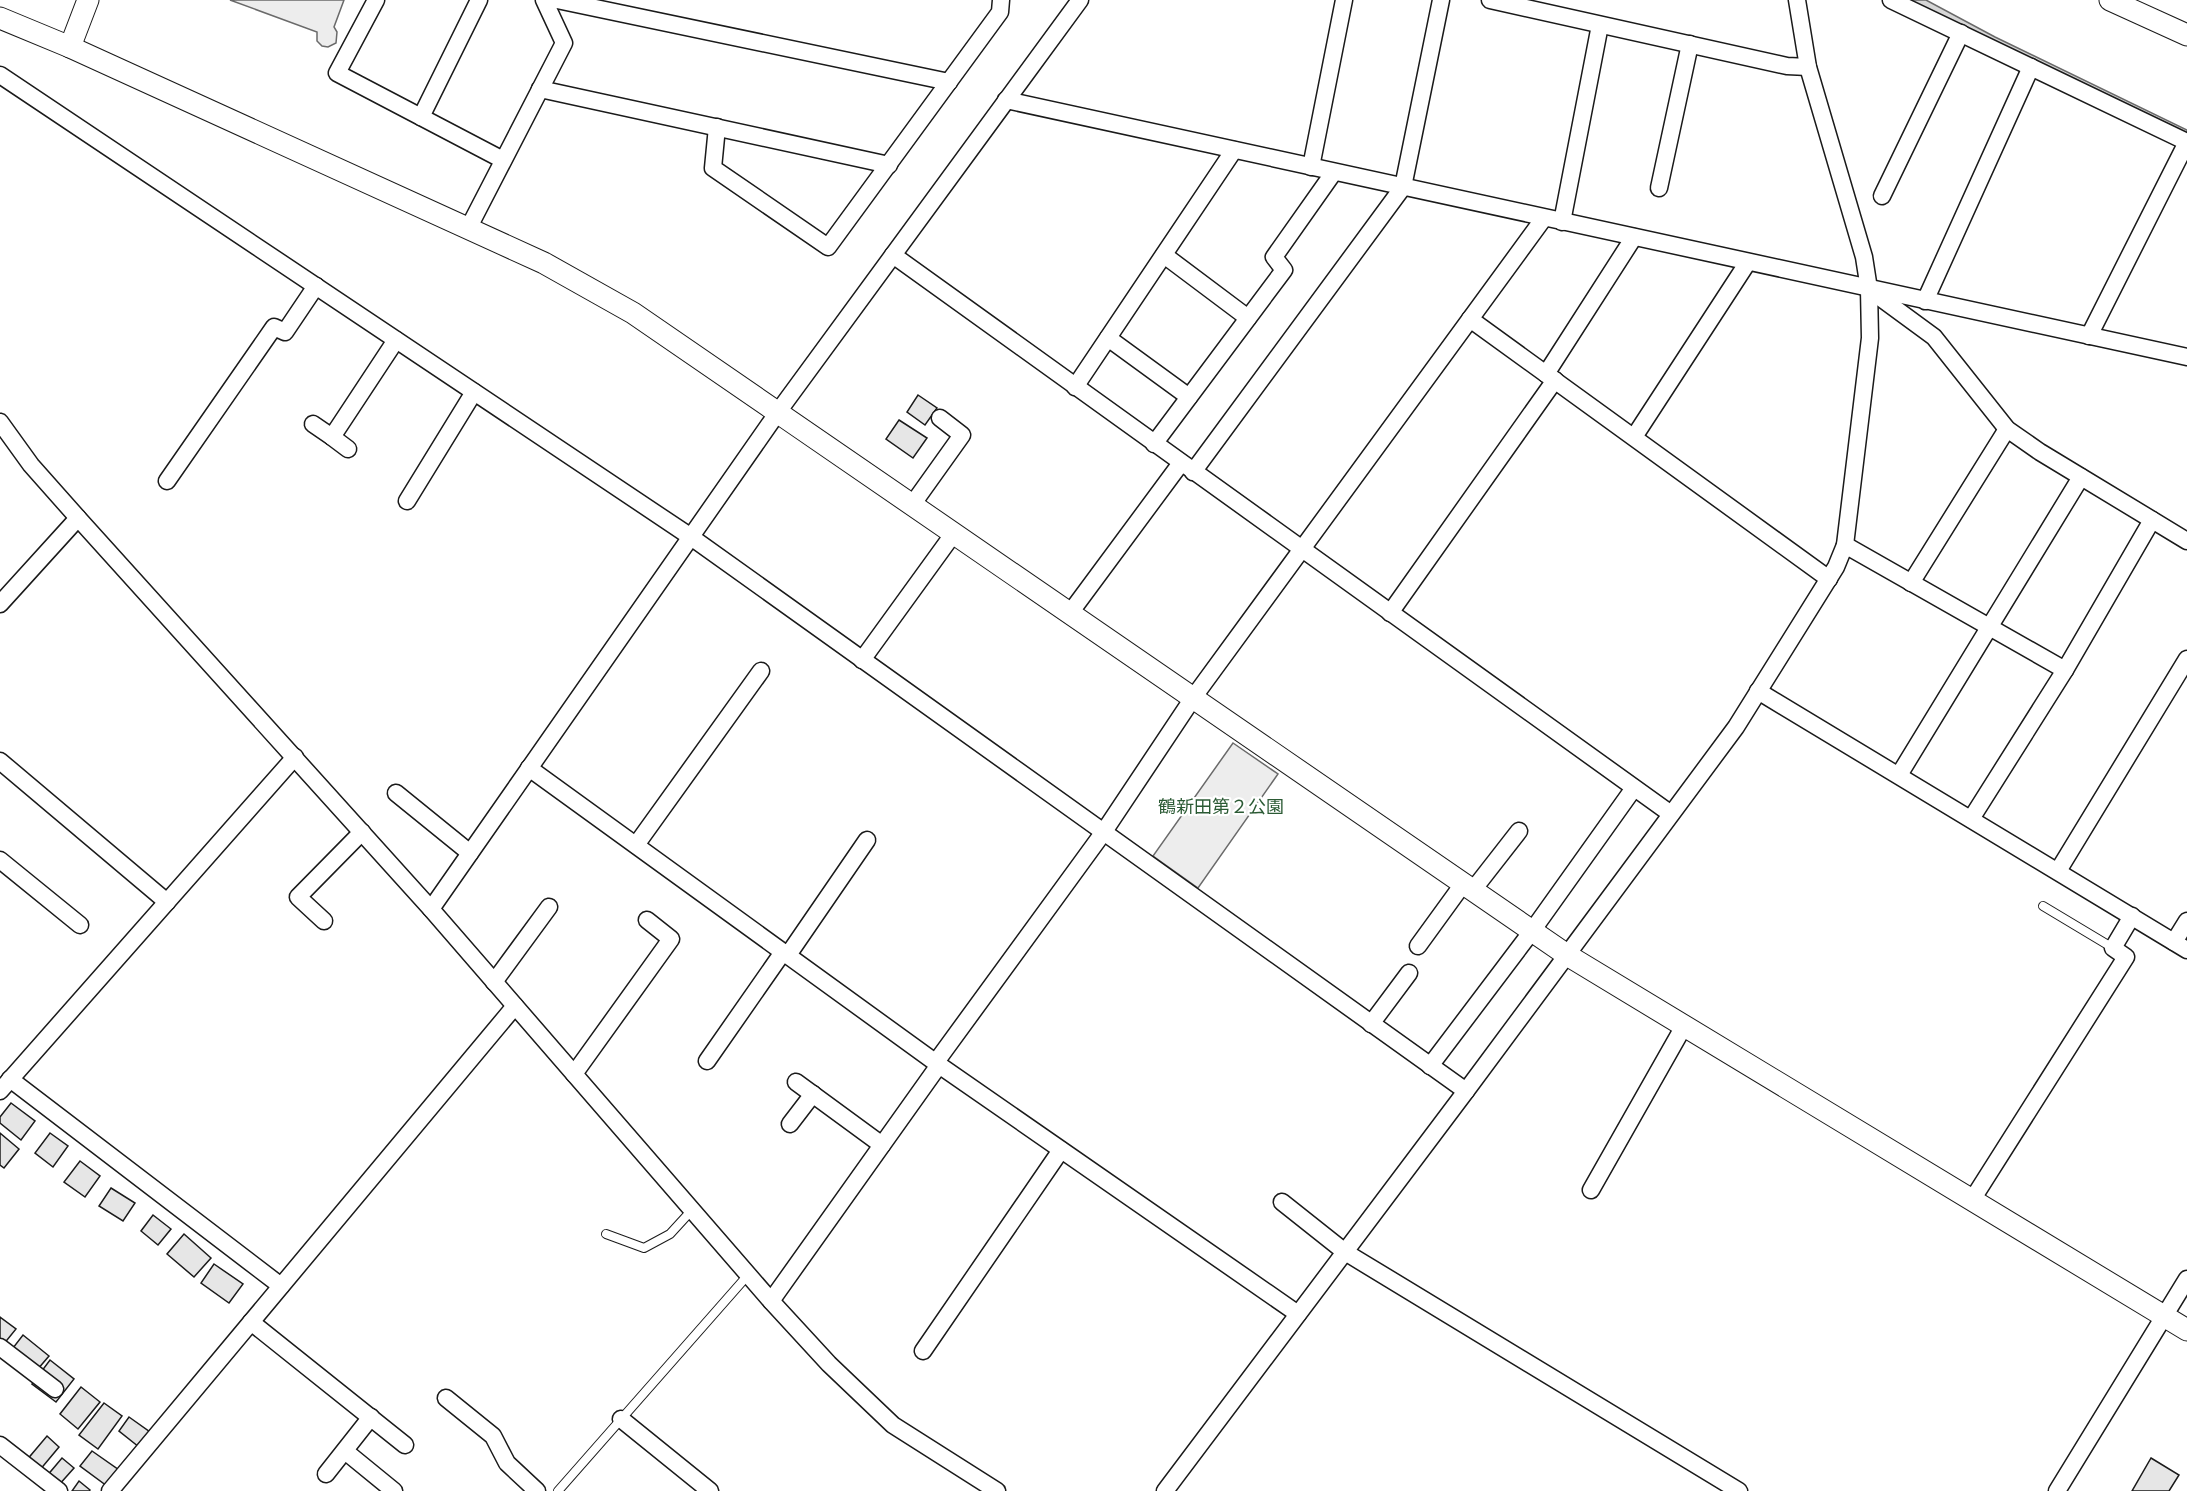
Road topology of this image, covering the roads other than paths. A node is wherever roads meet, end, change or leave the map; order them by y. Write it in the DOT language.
graph roads {
  1 [pos="88,0"];
  2 [pos="376,0"];
  3 [pos="479,0"];
  4 [pos="544,0"];
  5 [pos="557,0"];
  6 [pos="1001,0"];
  7 [pos="1080,0"];
  8 [pos="1344,0"];
  9 [pos="1441,0"];
  10 [pos="1797,0"];
  11 [pos="1892,0"];
  12 [pos="2110,0"];
  13 [pos="1499,1"];
  14 [pos="0,18"];
  15 [pos="1600,24"];
  16 [pos="1961,33"];
  17 [pos="2187,35"];
  18 [pos="1690,44"];
  19 [pos="70,47"];
  20 [pos="1808,67"];
  21 [pos="2031,67"];
  22 [pos="0,75"];
  23 [pos="949,82"];
  24 [pos="540,89"];
  25 [pos="1006,100"];
  26 [pos="421,117"];
  27 [pos="717,127"];
  28 [pos="2187,142"];
  29 [pos="1234,150"];
  30 [pos="503,160"];
  31 [pos="889,165"];
  32 [pos="1311,167"];
  33 [pos="1334,171"];
  34 [pos="1403,187"];
  35 [pos="1659,188"];
  36 [pos="1882,196"];
  37 [pos="1544,218"];
  38 [pos="1562,222"];
  39 [pos="468,229"];
  40 [pos="1634,237"];
  41 [pos="893,255"];
  42 [pos="1164,255"];
  43 [pos="1748,262"];
  44 [pos="316,286"];
  45 [pos="1869,289"];
  46 [pos="1925,301"];
  47 [pos="1248,318"];
  48 [pos="1470,318"];
  49 [pos="2089,336"];
  50 [pos="1108,338"];
  51 [pos="396,339"];
  52 [pos="2187,357"];
  53 [pos="1551,377"];
  54 [pos="1076,387"];
  55 [pos="474,392"];
  56 [pos="1189,397"];
  57 [pos="778,412"];
  58 [pos="940,418"];
  59 [pos="0,422"];
  60 [pos="313,424"];
  61 [pos="2007,429"];
  62 [pos="332,437"];
  63 [pos="1634,437"];
  64 [pos="1154,444"];
  65 [pos="348,448"];
  66 [pos="1187,467"];
  67 [pos="2081,477"];
  68 [pos="167,481"];
  69 [pos="407,501"];
  70 [pos="912,505"];
  71 [pos="78,518"];
  72 [pos="2152,520"];
  73 [pos="954,533"];
  74 [pos="691,537"];
  75 [pos="2187,541"];
  76 [pos="1845,545"];
  77 [pos="1302,550"];
  78 [pos="1829,579"];
  79 [pos="1911,583"];
  80 [pos="0,604"];
  81 [pos="1070,613"];
  82 [pos="1390,613"];
  83 [pos="1989,627"];
  84 [pos="2187,659"];
  85 [pos="862,660"];
  86 [pos="2065,670"];
  87 [pos="761,671"];
  88 [pos="1758,691"];
  89 [pos="1193,698"];
  90 [pos="295,757"];
  91 [pos="0,761"];
  92 [pos="529,768"];
  93 [pos="1899,775"];
  94 [pos="1634,788"];
  95 [pos="396,794"];
  96 [pos="1671,814"];
  97 [pos="1971,819"];
  98 [pos="1519,831"];
  99 [pos="362,832"];
  100 [pos="1102,833"];
  101 [pos="867,840"];
  102 [pos="636,845"];
  103 [pos="470,853"];
  104 [pos="0,860"];
  105 [pos="2058,871"];
  106 [pos="1468,887"];
  107 [pos="167,903"];
  108 [pos="2043,906"];
  109 [pos="549,907"];
  110 [pos="431,909"];
  111 [pos="2132,916"];
  112 [pos="647,920"];
  113 [pos="324,921"];
  114 [pos="2187,921"];
  115 [pos="80,925"];
  116 [pos="1532,931"];
  117 [pos="1418,946"];
  118 [pos="2181,946"];
  119 [pos="2113,948"];
  120 [pos="785,954"];
  121 [pos="1567,955"];
  122 [pos="1409,973"];
  123 [pos="494,982"];
  124 [pos="515,1006"];
  125 [pos="1371,1024"];
  126 [pos="1684,1026"];
  127 [pos="707,1061"];
  128 [pos="937,1064"];
  129 [pos="1430,1066"];
  130 [pos="574,1074"];
  131 [pos="796,1082"];
  132 [pos="5,1085"];
  133 [pos="1466,1092"];
  134 [pos="813,1094"];
  135 [pos="790,1124"];
  136 [pos="882,1145"];
  137 [pos="1061,1150"];
  138 [pos="1591,1190"];
  139 [pos="1972,1200"];
  140 [pos="1282,1202"];
  141 [pos="692,1210"];
  142 [pos="606,1234"];
  143 [pos="1345,1252"];
  144 [pos="748,1275"];
  145 [pos="2187,1279"];
  146 [pos="281,1286"];
  147 [pos="771,1301"];
  148 [pos="1298,1314"];
  149 [pos="2164,1317"];
  150 [pos="251,1322"];
  151 [pos="2187,1330"];
  152 [pos="0,1347"];
  153 [pos="923,1351"];
  154 [pos="55,1389"];
  155 [pos="446,1398"];
  156 [pos="371,1417"];
  157 [pos="621,1419"];
  158 [pos="0,1445"];
  159 [pos="405,1445"];
  160 [pos="345,1451"];
  161 [pos="326,1474"];
  162 [pos="59,1491"];
  163 [pos="110,1491"];
  164 [pos="394,1491"];
  165 [pos="537,1491"];
  166 [pos="558,1491"];
  167 [pos="710,1491"];
  168 [pos="997,1491"];
  169 [pos="1165,1491"];
  170 [pos="1739,1491"];
  171 [pos="2057,1491"];
  1 -- 19 [label="street"];
  2 -- 26 [label="street"];
  3 -- 26 [label="street"];
  4 -- 24 [label="street"];
  5 -- 23 [label="street"];
  6 -- 23 [label="street"];
  7 -- 25 [label="street"];
  8 -- 32 [label="street"];
  9 -- 34 [label="street"];
  10 -- 20 [label="street"];
  11 -- 16 [label="street"];
  12 -- 17 [label="street"];
  13 -- 15 [label="street"];
  14 -- 19 [label="street"];
  15 -- 18 [label="street"];
  15 -- 38 [label="street"];
  16 -- 21 [label="street"];
  16 -- 36 [label="street"];
  18 -- 20 [label="street"];
  18 -- 35 [label="street"];
  19 -- 39 [label="street"];
  20 -- 45 [label="street"];
  21 -- 28 [label="street"];
  21 -- 46 [label="street"];
  22 -- 44 [label="street"];
  23 -- 31 [label="street"];
  24 -- 27 [label="street"];
  24 -- 30 [label="street"];
  25 -- 29 [label="street"];
  25 -- 41 [label="street"];
  26 -- 30 [label="street"];
  27 -- 31 [label="street"];
  27 -- 31 [label="street"];
  28 -- 49 [label="street"];
  29 -- 32 [label="street"];
  29 -- 42 [label="street"];
  30 -- 39 [label="street"];
  32 -- 33 [label="street"];
  33 -- 34 [label="street"];
  33 -- 47 [label="street"];
  34 -- 37 [label="street"];
  34 -- 66 [label="street"];
  37 -- 38 [label="street"];
  37 -- 48 [label="street"];
  38 -- 40 [label="street"];
  39 -- 57 [label="street"];
  40 -- 43 [label="street"];
  40 -- 53 [label="street"];
  41 -- 54 [label="street"];
  41 -- 57 [label="street"];
  42 -- 47 [label="street"];
  42 -- 50 [label="street"];
  43 -- 45 [label="street"];
  43 -- 63 [label="street"];
  44 -- 51 [label="street"];
  44 -- 68 [label="street"];
  45 -- 46 [label="street"];
  45 -- 61 [label="street"];
  45 -- 76 [label="street"];
  46 -- 49 [label="street"];
  47 -- 56 [label="street"];
  48 -- 53 [label="street"];
  48 -- 77 [label="street"];
  49 -- 52 [label="street"];
  50 -- 54 [label="street"];
  50 -- 56 [label="street"];
  51 -- 55 [label="street"];
  51 -- 62 [label="street"];
  53 -- 63 [label="street"];
  53 -- 82 [label="street"];
  54 -- 64 [label="street"];
  55 -- 69 [label="street"];
  55 -- 74 [label="street"];
  56 -- 64 [label="street"];
  57 -- 70 [label="street"];
  57 -- 74 [label="street"];
  58 -- 70 [label="street"];
  59 -- 71 [label="street"];
  60 -- 62 [label="street"];
  61 -- 67 [label="street"];
  61 -- 79 [label="street"];
  62 -- 65 [label="street"];
  63 -- 78 [label="street"];
  64 -- 66 [label="street"];
  66 -- 77 [label="street"];
  66 -- 81 [label="street"];
  67 -- 72 [label="street"];
  67 -- 83 [label="street"];
  70 -- 73 [label="street"];
  71 -- 80 [label="street"];
  71 -- 90 [label="street"];
  72 -- 75 [label="street"];
  72 -- 86 [label="street"];
  73 -- 81 [label="street"];
  73 -- 85 [label="street"];
  74 -- 85 [label="street"];
  74 -- 92 [label="street"];
  76 -- 78 [label="street"];
  76 -- 79 [label="street"];
  77 -- 82 [label="street"];
  77 -- 89 [label="street"];
  78 -- 88 [label="street"];
  79 -- 83 [label="street"];
  81 -- 89 [label="street"];
  82 -- 94 [label="street"];
  83 -- 86 [label="street"];
  83 -- 93 [label="street"];
  84 -- 105 [label="street"];
  85 -- 100 [label="street"];
  86 -- 97 [label="street"];
  87 -- 102 [label="street"];
  88 -- 93 [label="street"];
  88 -- 96 [label="street"];
  89 -- 100 [label="street"];
  89 -- 106 [label="street"];
  90 -- 99 [label="street"];
  90 -- 107 [label="street"];
  91 -- 107 [label="street"];
  92 -- 102 [label="street"];
  92 -- 103 [label="street"];
  93 -- 97 [label="street"];
  94 -- 96 [label="street"];
  94 -- 116 [label="street"];
  95 -- 103 [label="street"];
  96 -- 121 [label="street"];
  97 -- 105 [label="street"];
  98 -- 106 [label="street"];
  99 -- 110 [label="street"];
  99 -- 113 [label="street"];
  100 -- 125 [label="street"];
  100 -- 128 [label="street"];
  101 -- 120 [label="street"];
  102 -- 120 [label="street"];
  103 -- 110 [label="street"];
  104 -- 115 [label="street"];
  105 -- 111 [label="street"];
  106 -- 116 [label="street"];
  106 -- 117 [label="street"];
  107 -- 132 [label="street"];
  108 -- 119 [label="lane"];
  109 -- 123 [label="street"];
  110 -- 123 [label="street"];
  111 -- 118 [label="street"];
  111 -- 119 [label="street"];
  112 -- 130 [label="street"];
  114 -- 118 [label="street"];
  116 -- 121 [label="street"];
  116 -- 129 [label="street"];
  119 -- 139 [label="street"];
  120 -- 127 [label="street"];
  120 -- 128 [label="street"];
  121 -- 126 [label="street"];
  121 -- 133 [label="street"];
  122 -- 125 [label="street"];
  123 -- 124 [label="street"];
  124 -- 130 [label="street"];
  124 -- 146 [label="street"];
  125 -- 129 [label="street"];
  126 -- 138 [label="street"];
  126 -- 139 [label="street"];
  128 -- 136 [label="street"];
  128 -- 137 [label="street"];
  129 -- 133 [label="street"];
  130 -- 141 [label="street"];
  131 -- 134 [label="street"];
  132 -- 146 [label="street"];
  133 -- 143 [label="street"];
  134 -- 135 [label="street"];
  134 -- 136 [label="street"];
  136 -- 147 [label="street"];
  137 -- 148 [label="street"];
  137 -- 153 [label="street"];
  139 -- 149 [label="street"];
  140 -- 143 [label="street"];
  141 -- 142 [label="lane"];
  141 -- 144 [label="street"];
  143 -- 148 [label="street"];
  143 -- 170 [label="street"];
  144 -- 147 [label="street"];
  144 -- 157 [label="lane"];
  145 -- 149 [label="street"];
  146 -- 150 [label="street"];
  147 -- 168 [label="street"];
  148 -- 169 [label="street"];
  149 -- 151 [label="street"];
  149 -- 171 [label="street"];
  150 -- 156 [label="street"];
  150 -- 163 [label="street"];
  152 -- 154 [label="street"];
  155 -- 165 [label="street"];
  156 -- 159 [label="street"];
  156 -- 160 [label="street"];
  157 -- 166 [label="lane"];
  157 -- 167 [label="street"];
  158 -- 162 [label="street"];
  160 -- 161 [label="street"];
  160 -- 164 [label="street"];
}
